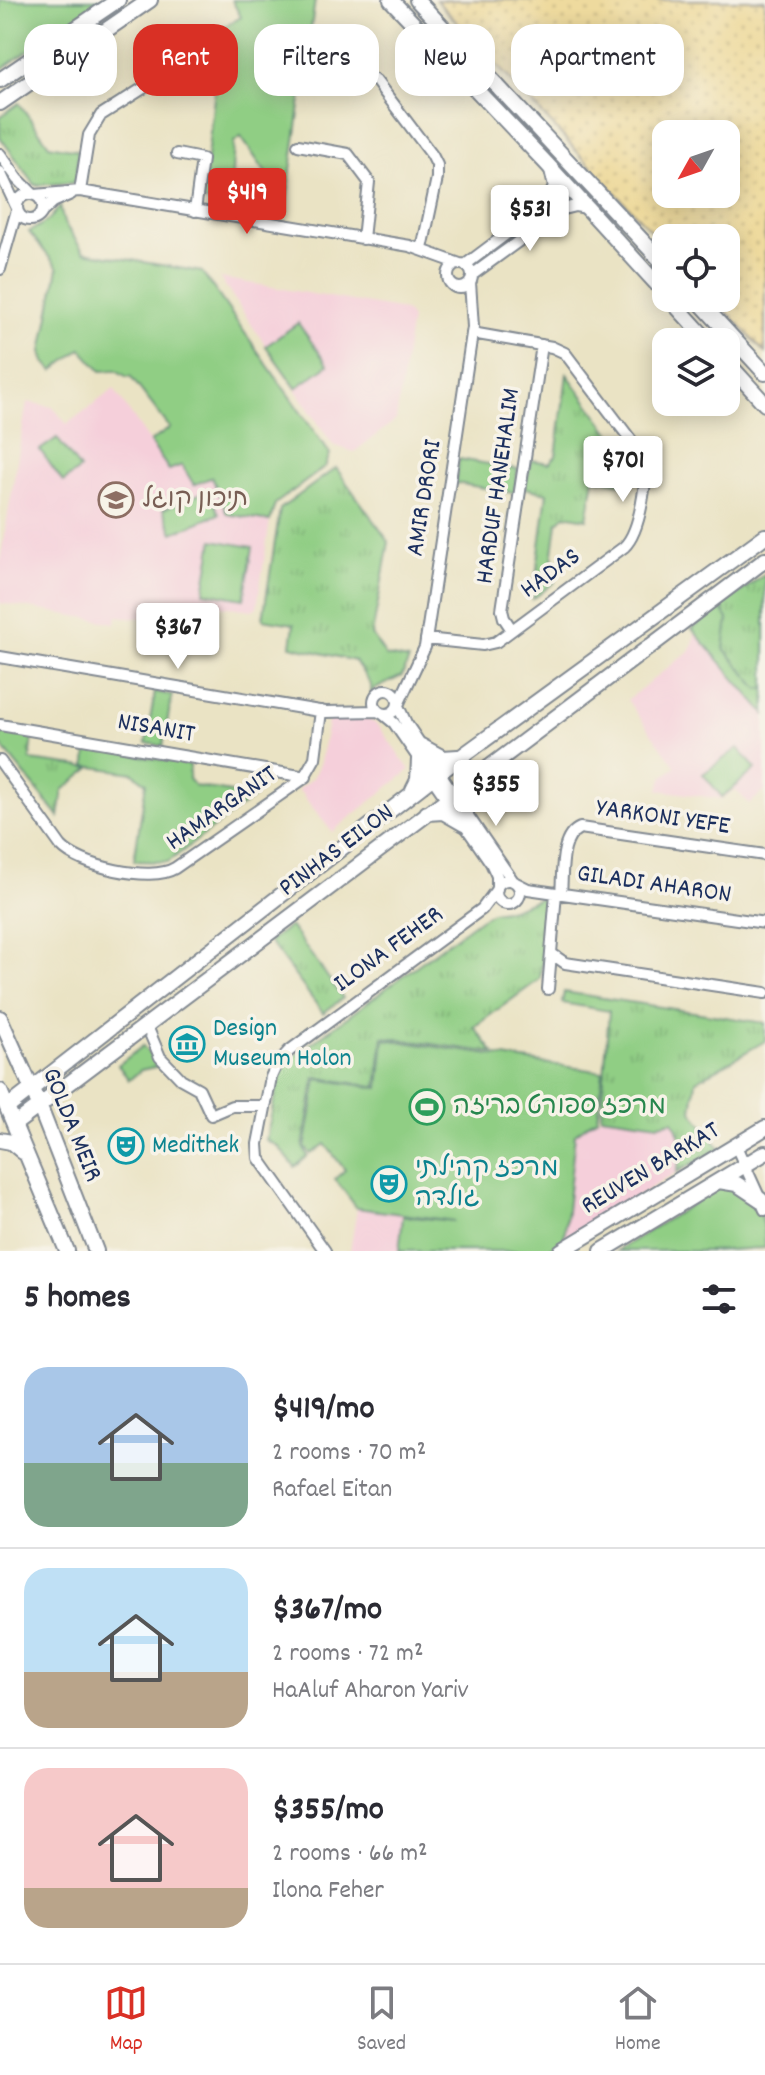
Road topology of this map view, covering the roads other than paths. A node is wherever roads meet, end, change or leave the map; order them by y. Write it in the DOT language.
graph roads {
  1 [pos="118,0"];
  2 [pos="150,0"];
  3 [pos="391,0"];
  4 [pos="417,0"];
  5 [pos="0,80"];
  6 [pos="379,85"];
  7 [pos="133,94"];
  8 [pos="0,103"];
  9 [pos="298,145"];
  10 [pos="0,154"];
  11 [pos="177,154"];
  12 [pos="547,164"];
  13 [pos="0,172"];
  14 [pos="80,191"];
  15 [pos="34,194"];
  16 [pos="16,208"];
  17 [pos="195,211"];
  18 [pos="590,211"];
  19 [pos="42,212"];
  20 [pos="33,220"];
  21 [pos="363,239"];
  22 [pos="4,245"];
  23 [pos="422,249"];
  24 [pos="652,251"];
  25 [pos="462,265"];
  26 [pos="0,269"];
  27 [pos="448,277"];
  28 [pos="471,279"];
  29 [pos="652,279"];
  30 [pos="456,287"];
  31 [pos="682,312"];
  32 [pos="709,312"];
  33 [pos="697,328"];
  34 [pos="473,329"];
  35 [pos="542,345"];
  36 [pos="765,373"];
  37 [pos="740,376"];
  38 [pos="765,404"];
  39 [pos="765,536"];
  40 [pos="765,560"];
  41 [pos="512,630"];
  42 [pos="426,639"];
  43 [pos="0,657"];
  44 [pos="413,674"];
  45 [pos="386,689"];
  46 [pos="375,697"];
  47 [pos="398,706"];
  48 [pos="321,711"];
  49 [pos="354,711"];
  50 [pos="381,712"];
  51 [pos="0,725"];
  52 [pos="420,753"];
  53 [pos="462,755"];
  54 [pos="0,761"];
  55 [pos="435,775"];
  56 [pos="306,777"];
  57 [pos="474,777"];
  58 [pos="410,794"];
  59 [pos="450,796"];
  60 [pos="427,813"];
  61 [pos="465,819"];
  62 [pos="765,855"];
  63 [pos="514,882"];
  64 [pos="497,889"];
  65 [pos="536,890"];
  66 [pos="559,893"];
  67 [pos="518,899"];
  68 [pos="505,904"];
  69 [pos="482,909"];
  70 [pos="765,923"];
  71 [pos="552,954"];
  72 [pos="548,989"];
  73 [pos="765,993"];
  74 [pos="0,1018"];
  75 [pos="146,1024"];
  76 [pos="15,1052"];
  77 [pos="55,1071"];
  78 [pos="64,1085"];
  79 [pos="31,1090"];
  80 [pos="0,1091"];
  81 [pos="39,1105"];
  82 [pos="265,1106"];
  83 [pos="4,1111"];
  84 [pos="15,1124"];
  85 [pos="765,1128"];
  86 [pos="0,1137"];
  87 [pos="54,1145"];
  88 [pos="736,1146"];
  89 [pos="765,1153"];
  90 [pos="32,1165"];
  91 [pos="744,1165"];
  92 [pos="719,1181"];
  93 [pos="763,1205"];
  94 [pos="67,1251"];
  95 [pos="96,1251"];
  96 [pos="325,1251"];
  97 [pos="561,1251"];
  98 [pos="602,1251"];
  1 -- 5 [label="street"];
  2 -- 8 [label="street"];
  3 -- 12 [label="street"];
  4 -- 24 [label="street"];
  6 -- 23 [label="street"];
  7 -- 14 [label="street"];
  9 -- 21 [label="street"];
  10 -- 15 [label="street"];
  11 -- 17 [label="street"];
  12 -- 18 [label="street"];
  12 -- 25 [label="street"];
  13 -- 16 [label="street"];
  14 -- 15 [label="street"];
  14 -- 17 [label="street"];
  14 -- 19 [label="street"];
  15 -- 16 [label="street"];
  15 -- 19 [label="street"];
  16 -- 20 [label="street"];
  16 -- 22 [label="street"];
  17 -- 21 [label="street"];
  18 -- 28 [label="street"];
  18 -- 29 [label="street"];
  19 -- 20 [label="street"];
  20 -- 22 [label="street"];
  21 -- 23 [label="street"];
  22 -- 26 [label="street"];
  23 -- 25 [label="street"];
  23 -- 27 [label="street"];
  25 -- 27 [label="street"];
  25 -- 28 [label="street"];
  27 -- 30 [label="street"];
  28 -- 30 [label="street"];
  28 -- 34 [label="street, AMIR DRORI"];
  30 -- 34 [label="street"];
  31 -- 33 [label="street"];
  32 -- 36 [label="street"];
  34 -- 35 [label="street, HADAS"];
  34 -- 42 [label="street, AMIR DRORI"];
  35 -- 41 [label="street, HARDUF HANEHALIM"];
  35 -- 41 [label="street, HADAS"];
  37 -- 38 [label="street"];
  39 -- 53 [label="street, PINHAS EILON"];
  40 -- 57 [label="street, PINHAS EILON"];
  41 -- 42 [label="street, HADAS"];
  42 -- 44 [label="street, AMIR DRORI"];
  43 -- 48 [label="street"];
  44 -- 45 [label="street"];
  44 -- 47 [label="street, AMIR DRORI"];
  45 -- 46 [label="street"];
  45 -- 47 [label="street"];
  46 -- 49 [label="street"];
  46 -- 50 [label="street"];
  47 -- 50 [label="street"];
  47 -- 52 [label="street"];
  48 -- 49 [label="street"];
  48 -- 56 [label="street, HAMARGANIT"];
  49 -- 50 [label="street"];
  50 -- 52 [label="street"];
  51 -- 56 [label="street, NISANIT"];
  52 -- 53 [label="street"];
  52 -- 55 [label="street"];
  52 -- 58 [label="street"];
  53 -- 55 [label="street, PINHAS EILON"];
  54 -- 56 [label="street, HAMARGANIT"];
  55 -- 58 [label="street, PINHAS EILON"];
  55 -- 59 [label="street"];
  57 -- 59 [label="street, PINHAS EILON"];
  57 -- 61 [label="street"];
  58 -- 77 [label="street, PINHAS EILON"];
  59 -- 60 [label="street, PINHAS EILON"];
  59 -- 61 [label="street"];
  60 -- 61 [label="street"];
  60 -- 75 [label="street, PINHAS EILON"];
  61 -- 63 [label="street"];
  61 -- 64 [label="street"];
  62 -- 66 [label="street, YARKONI YEFE"];
  63 -- 64 [label="street"];
  63 -- 65 [label="street, GILADI AHARON"];
  63 -- 67 [label="street"];
  64 -- 68 [label="street"];
  64 -- 69 [label="street, ILONA FEHER"];
  65 -- 66 [label="street, GILADI AHARON"];
  65 -- 67 [label="street, GILADI AHARON"];
  66 -- 70 [label="street, GILADI AHARON"];
  66 -- 71 [label="street, YARKONI YEFE"];
  67 -- 68 [label="street"];
  68 -- 69 [label="street, ILONA FEHER"];
  69 -- 82 [label="street, ILONA FEHER"];
  71 -- 72 [label="street, YARKONI YEFE"];
  71 -- 73 [label="street"];
  74 -- 76 [label="street, GOLDA MEIR"];
  75 -- 78 [label="street, PINHAS EILON"];
  75 -- 82 [label="street"];
  76 -- 77 [label="street"];
  76 -- 79 [label="street, GOLDA MEIR"];
  77 -- 79 [label="street, PINHAS EILON"];
  78 -- 81 [label="street, PINHAS EILON"];
  78 -- 87 [label="street"];
  79 -- 81 [label="street, GOLDA MEIR"];
  79 -- 83 [label="street, PINHAS EILON"];
  80 -- 83 [label="street, GOLDA MEIR"];
  81 -- 84 [label="street, PINHAS EILON"];
  81 -- 87 [label="street, GOLDA MEIR"];
  82 -- 96 [label="street, ILONA FEHER"];
  83 -- 84 [label="street, GOLDA MEIR"];
  84 -- 86 [label="street"];
  84 -- 90 [label="street, GOLDA MEIR"];
  85 -- 88 [label="street, REUVEN BARKAT"];
  86 -- 90 [label="street"];
  87 -- 95 [label="street, GOLDA MEIR"];
  88 -- 91 [label="street"];
  88 -- 97 [label="street, REUVEN BARKAT"];
  89 -- 91 [label="street, REUVEN BARKAT"];
  90 -- 94 [label="street, GOLDA MEIR"];
  91 -- 92 [label="street, REUVEN BARKAT"];
  91 -- 93 [label="street"];
  92 -- 93 [label="street"];
  92 -- 98 [label="street, REUVEN BARKAT"];
}
